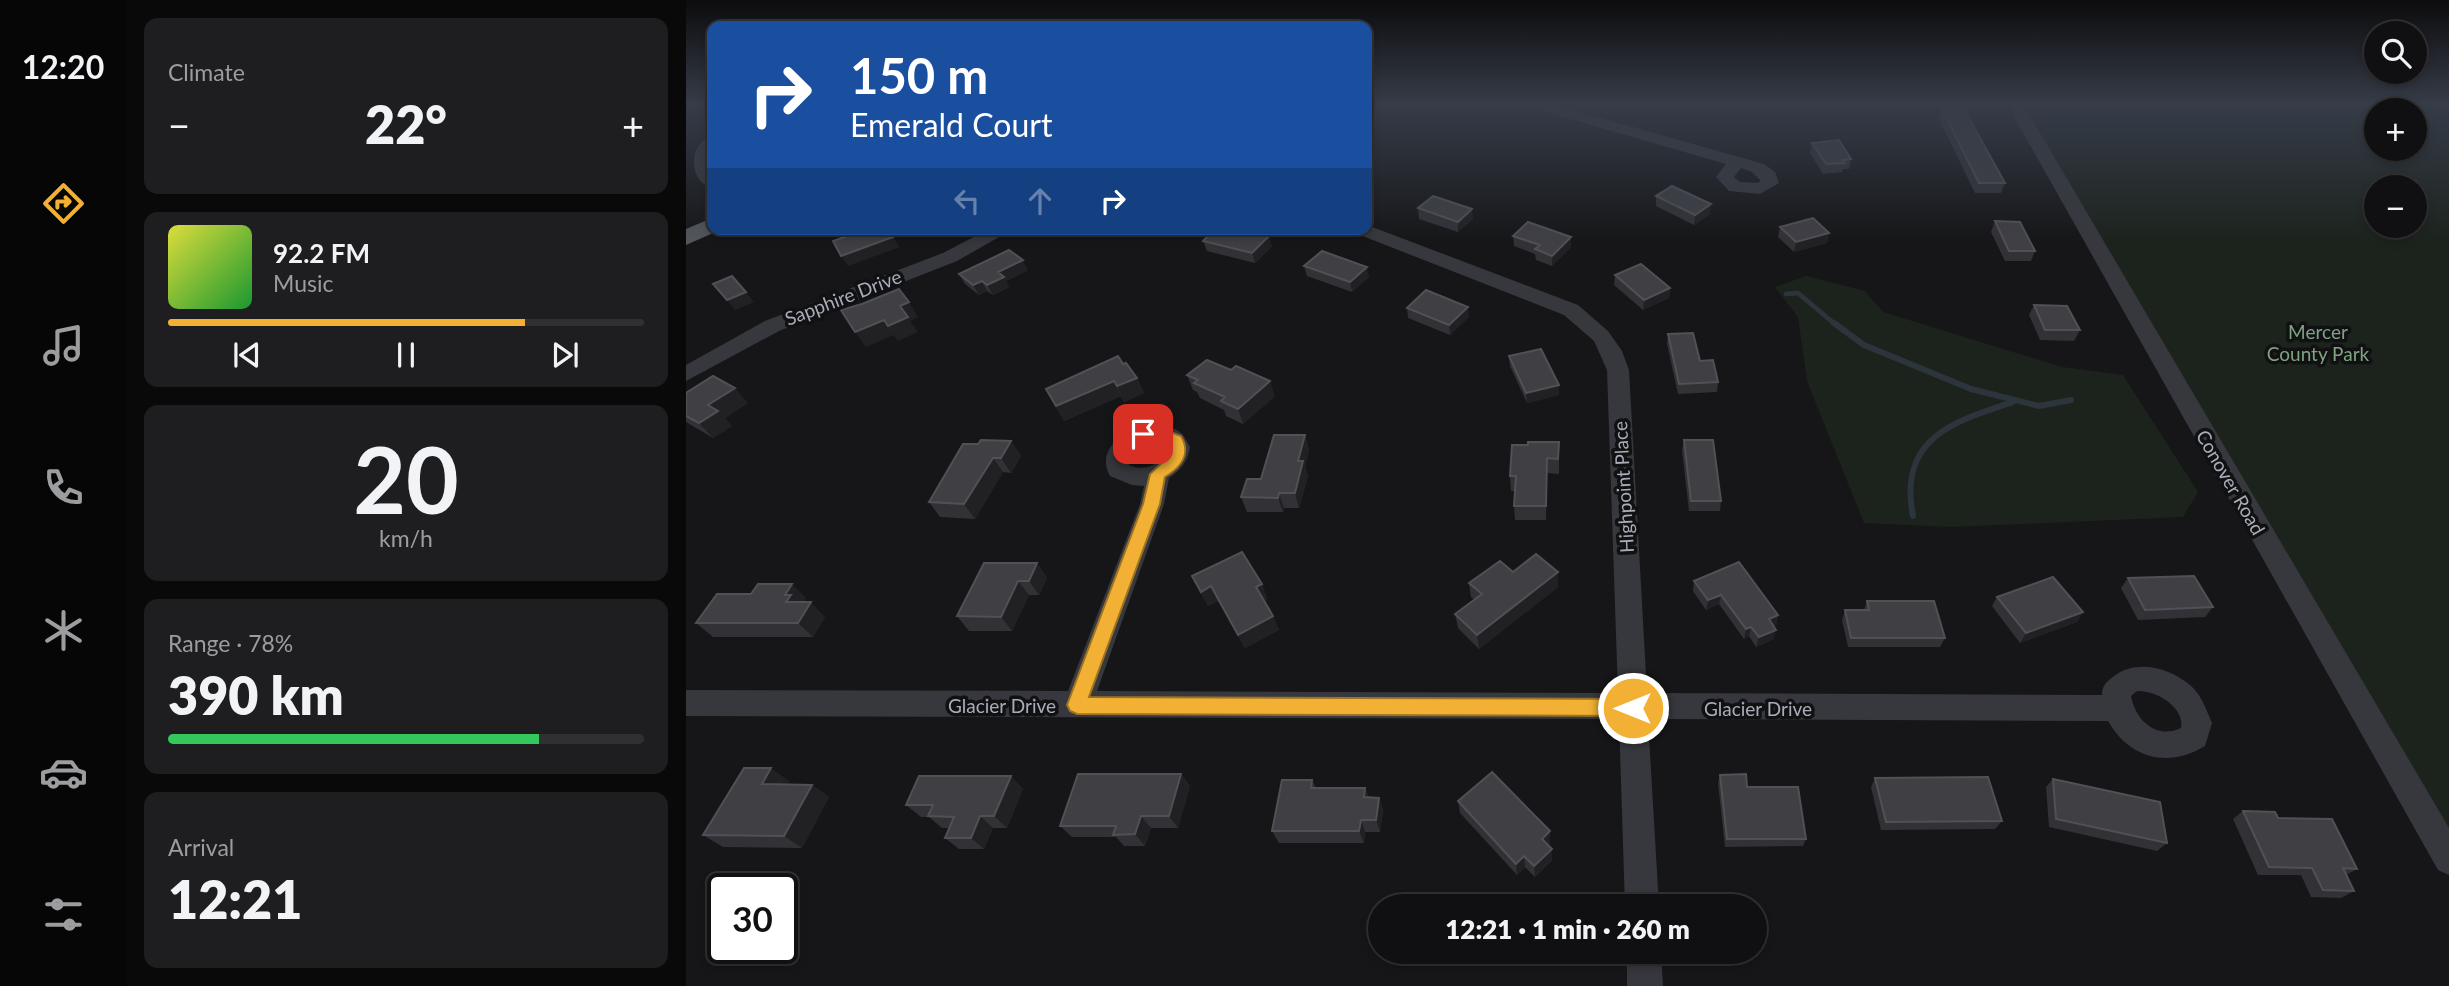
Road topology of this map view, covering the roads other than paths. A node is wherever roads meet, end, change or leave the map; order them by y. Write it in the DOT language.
graph roads {
  1 [pos="706,150"];
  2 [pos="1692,150"];
  3 [pos="2041,150"];
  4 [pos="1736,163"];
  5 [pos="707,177"];
  6 [pos="707,216"];
  7 [pos="686,227"];
  8 [pos="707,228"];
  9 [pos="1372,233"];
  10 [pos="992,235"];
  11 [pos="686,238"];
  12 [pos="686,374"];
  13 [pos="1158,474"];
  14 [pos="686,703"];
  15 [pos="1077,705"];
  16 [pos="1633,708"];
  17 [pos="2116,708"];
  18 [pos="2449,859"];
  19 [pos="1641,894"];
  20 [pos="1644,964"];
  21 [pos="1645,986"];
  1 -- 5 [label="street"];
  2 -- 4 [label="street"];
  3 -- 18 [label="street, Conover Road"];
  6 -- 7 [label="main road"];
  8 -- 11 [label="main road"];
  9 -- 16 [label="street, Highpoint Place"];
  10 -- 12 [label="street, Sapphire Drive"];
  13 -- 15 [label="street"];
  14 -- 15 [label="street, Glacier Drive"];
  15 -- 16 [label="street, Glacier Drive"];
  16 -- 17 [label="street, Glacier Drive"];
  16 -- 19 [label="street, Highpoint Place"];
  20 -- 21 [label="street"];
}
